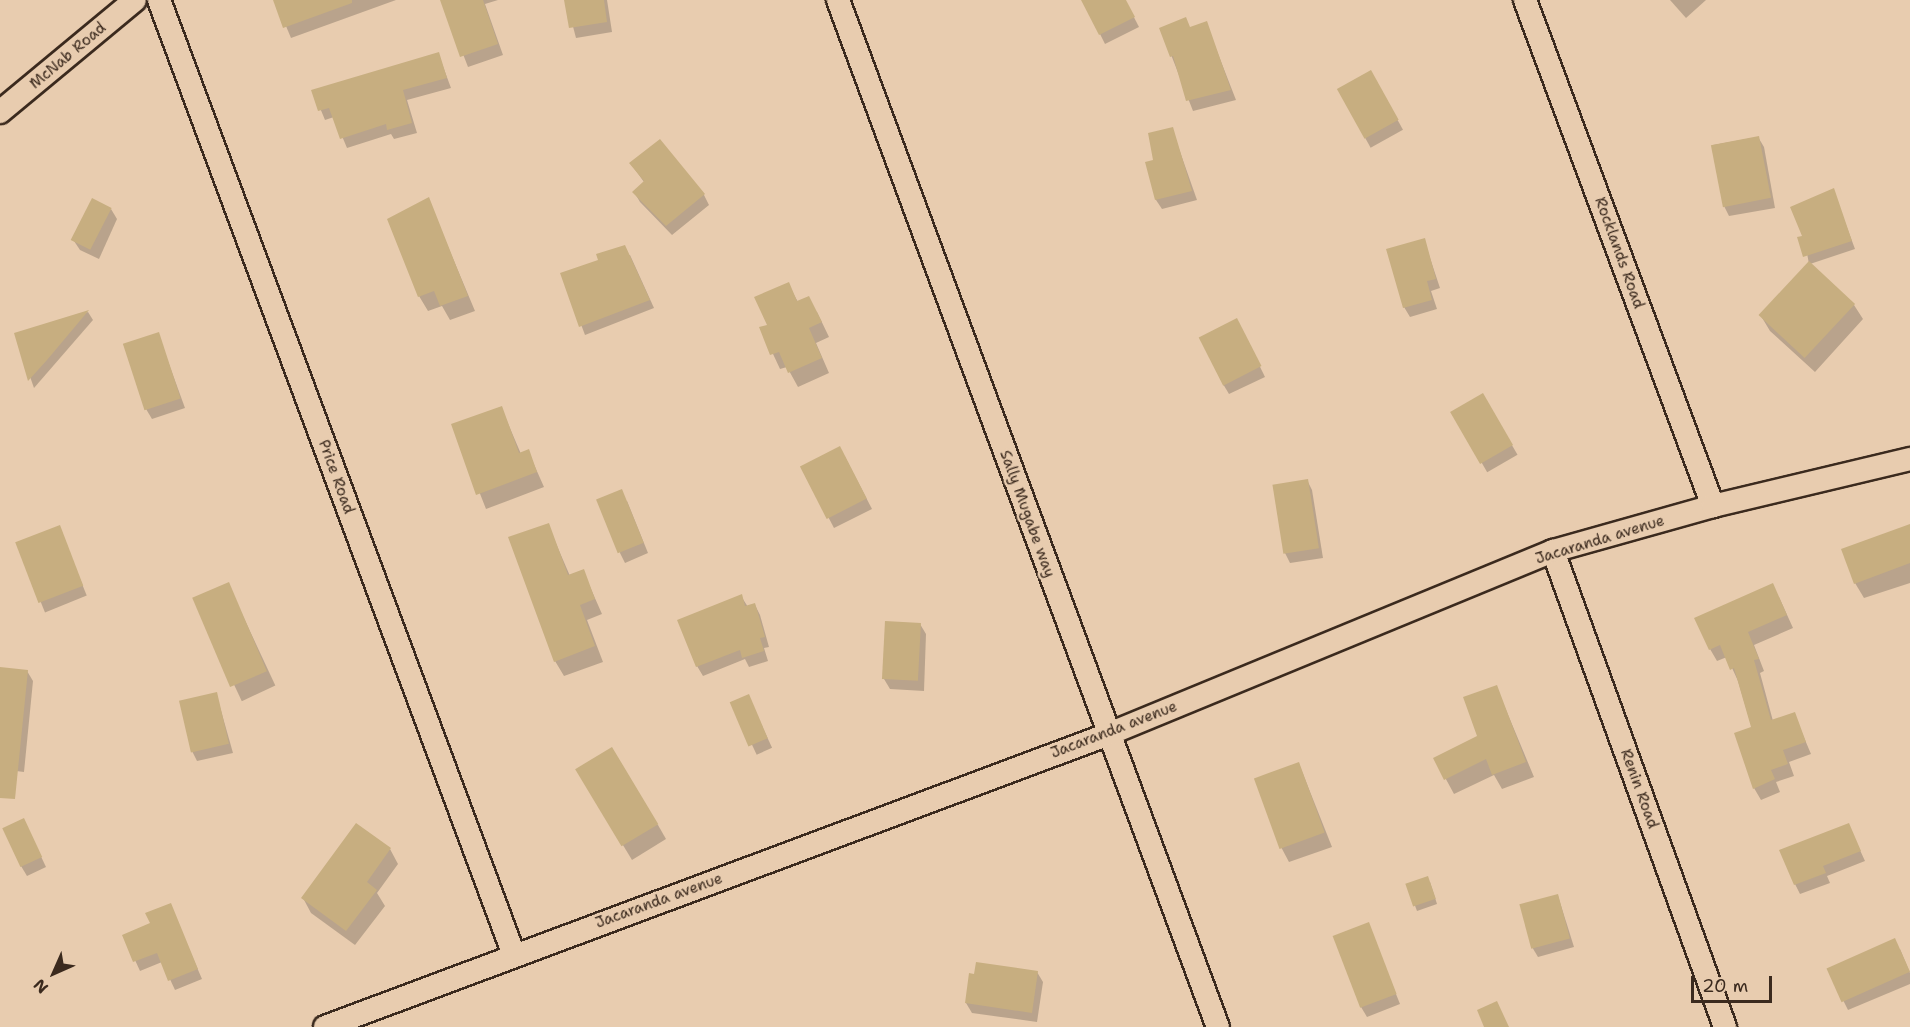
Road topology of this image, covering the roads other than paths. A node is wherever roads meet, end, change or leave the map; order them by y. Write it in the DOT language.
graph roads {
  1 [pos="135,0"];
  2 [pos="159,0"];
  3 [pos="837,0"];
  4 [pos="1524,0"];
  5 [pos="0,112"];
  6 [pos="1910,459"];
  7 [pos="1713,506"];
  8 [pos="1553,551"];
  9 [pos="1109,734"];
  10 [pos="514,955"];
  11 [pos="325,1027"];
  12 [pos="1218,1027"];
  13 [pos="1725,1027"];
  1 -- 5 [label="street, McNab Road"];
  2 -- 10 [label="street, Price Road"];
  3 -- 9 [label="street, Sally Mugabe way"];
  4 -- 7 [label="street, Rocklands Road"];
  6 -- 7 [label="street, Jacaranda avenue"];
  7 -- 8 [label="street, Jacaranda avenue"];
  8 -- 9 [label="street, Jacaranda avenue"];
  8 -- 13 [label="street, Renin Road"];
  9 -- 10 [label="street, Jacaranda avenue"];
  9 -- 12 [label="street, Sally Mugabe way"];
  10 -- 11 [label="street, Jacaranda avenue"];
}
